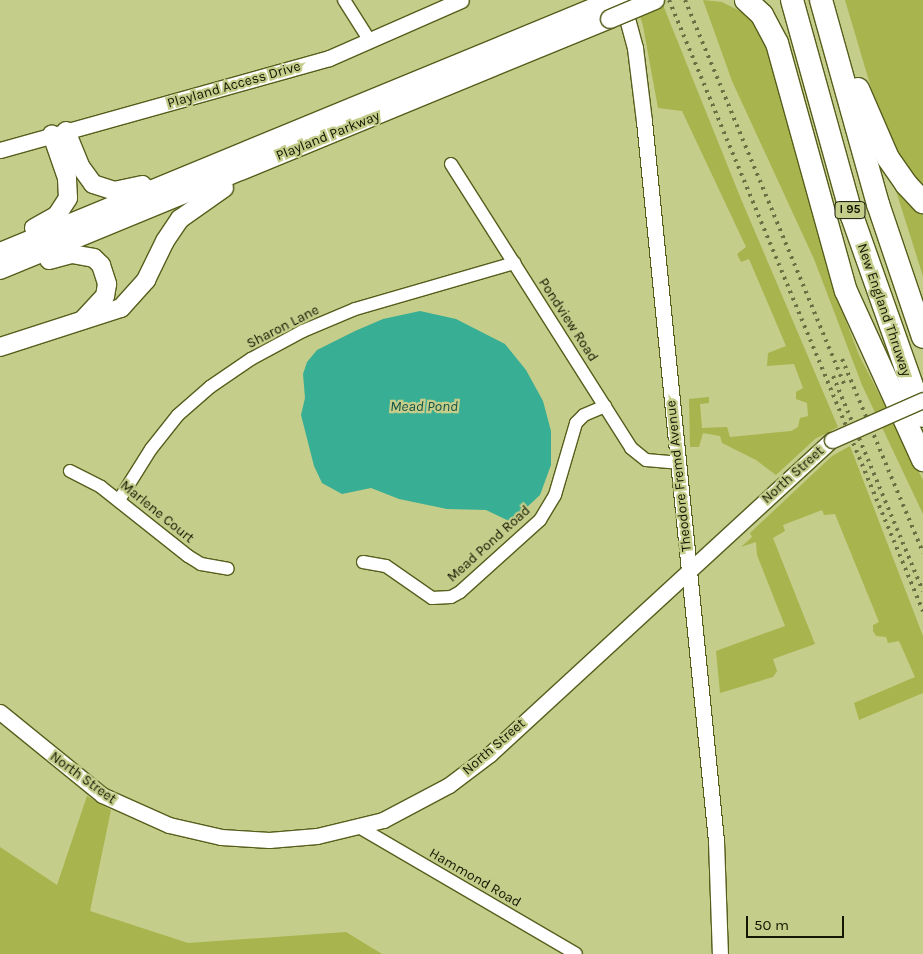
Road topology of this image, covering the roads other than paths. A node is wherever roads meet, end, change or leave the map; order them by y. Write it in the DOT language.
graph roads {
  1 [pos="344,0"];
  2 [pos="461,0"];
  3 [pos="622,0"];
  4 [pos="656,0"];
  5 [pos="746,0"];
  6 [pos="792,0"];
  7 [pos="822,0"];
  8 [pos="608,7"];
  9 [pos="370,41"];
  10 [pos="59,133"];
  11 [pos="0,150"];
  12 [pos="283,154"];
  13 [pos="233,157"];
  14 [pos="451,164"];
  15 [pos="923,202"];
  16 [pos="0,245"];
  17 [pos="0,252"];
  18 [pos="514,263"];
  19 [pos="0,272"];
  20 [pos="78,324"];
  21 [pos="923,337"];
  22 [pos="0,347"];
  23 [pos="923,400"];
  24 [pos="605,406"];
  25 [pos="923,416"];
  26 [pos="923,460"];
  27 [pos="678,463"];
  28 [pos="70,471"];
  29 [pos="119,500"];
  30 [pos="363,562"];
  31 [pos="228,569"];
  32 [pos="688,569"];
  33 [pos="0,712"];
  34 [pos="359,827"];
  35 [pos="576,954"];
  36 [pos="720,954"];
  1 -- 9 [label="street"];
  2 -- 9 [label="street, Playland Access Drive"];
  3 -- 27 [label="street, Theodore Fremd Avenue"];
  4 -- 8 [label="main road, Playland Parkway, bridge"];
  5 -- 26 [label="highway"];
  6 -- 25 [label="highway, New England Thruway / I 95"];
  7 -- 15 [label="highway"];
  7 -- 21 [label="highway, New England Thruway / I 95"];
  8 -- 12 [label="main road, Playland Parkway"];
  8 -- 13 [label="main road, Playland Parkway"];
  9 -- 10 [label="street, Playland Access Drive"];
  10 -- 11 [label="street, Playland Access Drive"];
  10 -- 13 [label="main road"];
  10 -- 16 [label="main road"];
  12 -- 19 [label="main road, Playland Parkway"];
  12 -- 20 [label="main road"];
  13 -- 17 [label="main road, Playland Parkway"];
  14 -- 18 [label="street, Pondview Road"];
  18 -- 24 [label="street, Pondview Road"];
  18 -- 29 [label="street, Sharon Lane"];
  19 -- 20 [label="main road"];
  20 -- 22 [label="main road"];
  23 -- 32 [label="street, North Street, bridge"];
  24 -- 27 [label="street, Pondview Road"];
  24 -- 30 [label="street, Mead Pond Road"];
  27 -- 32 [label="street, Theodore Fremd Avenue"];
  28 -- 29 [label="street, Marlene Court"];
  29 -- 31 [label="street, Marlene Court"];
  32 -- 34 [label="street, North Street"];
  32 -- 36 [label="street, Theodore Fremd Avenue"];
  33 -- 34 [label="street, North Street"];
  34 -- 35 [label="street, Hammond Road"];
}
